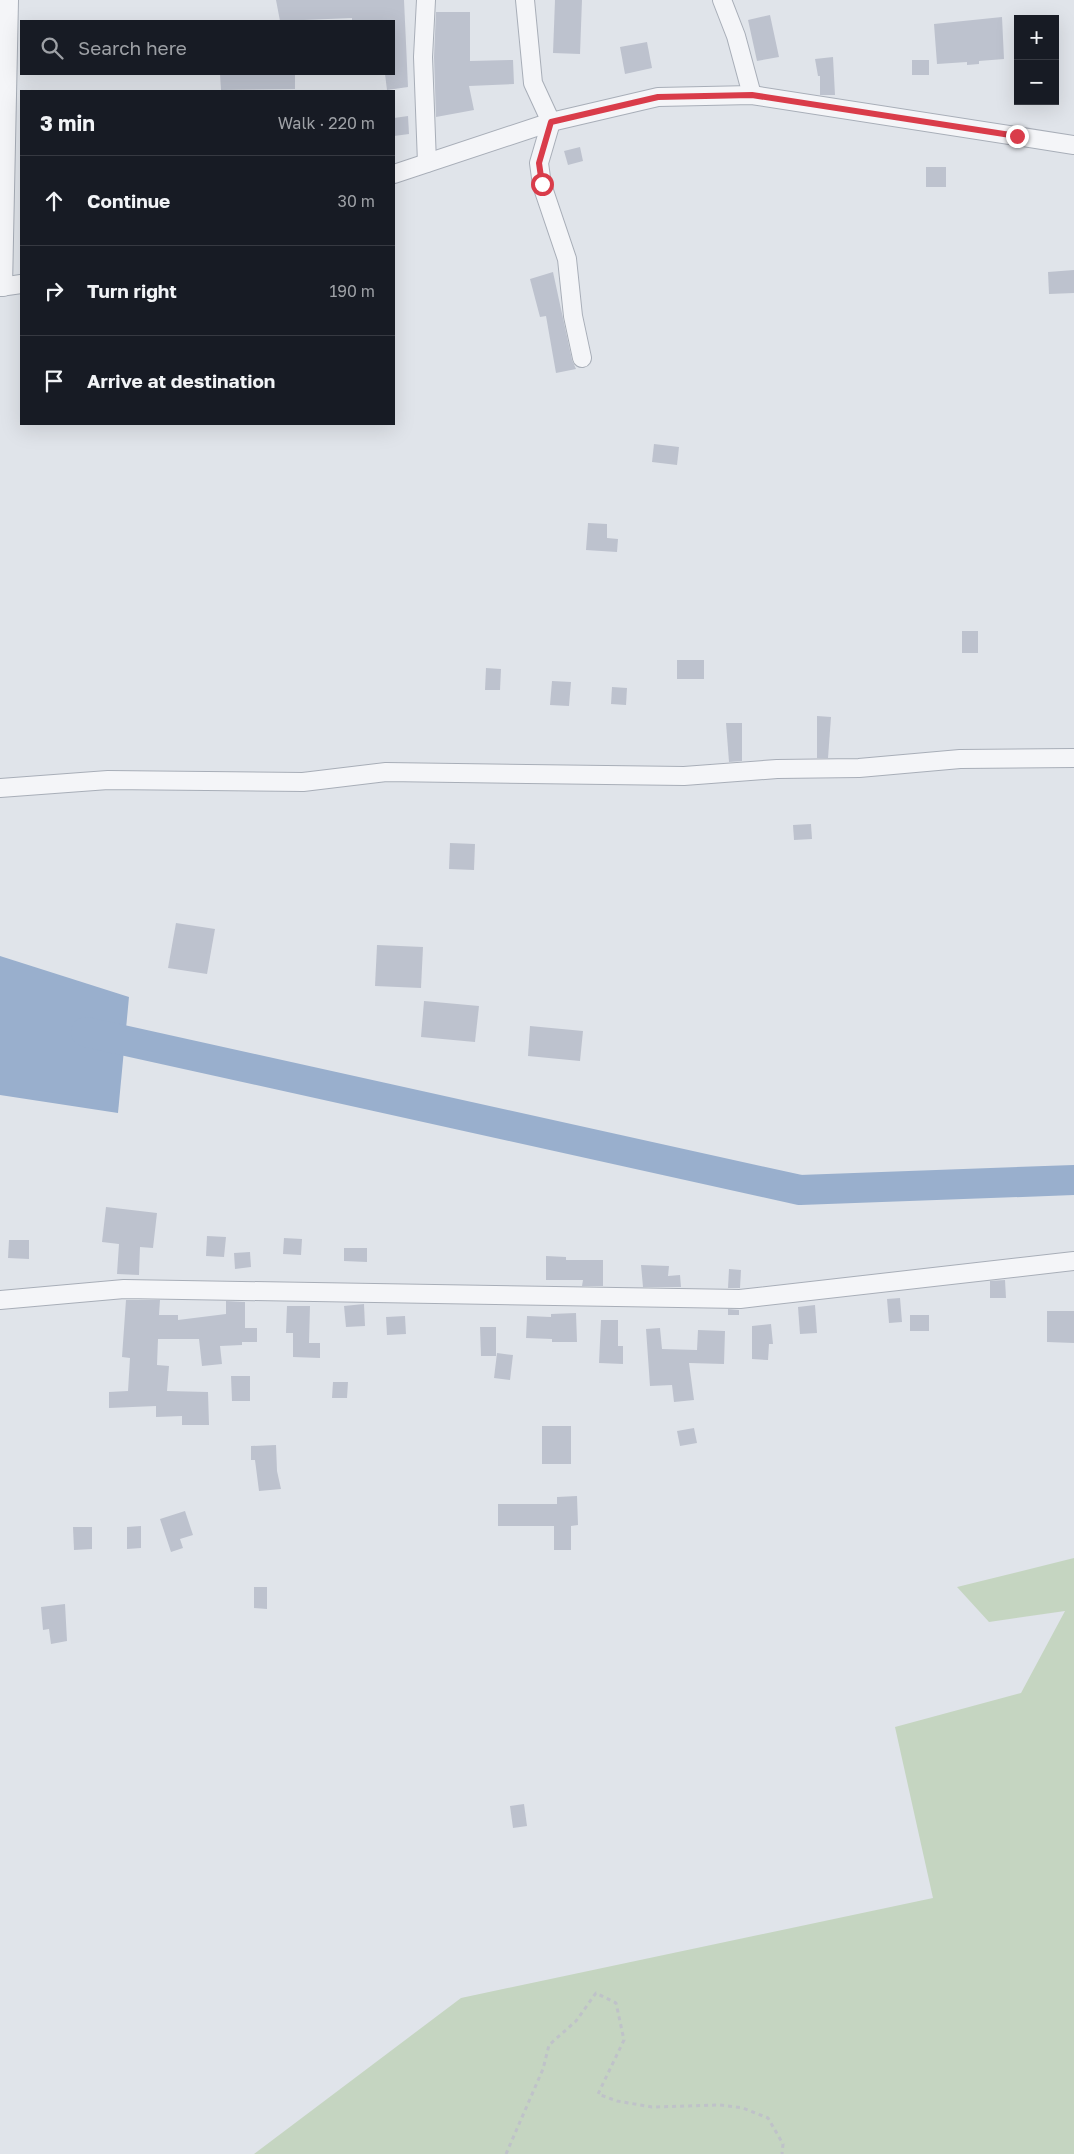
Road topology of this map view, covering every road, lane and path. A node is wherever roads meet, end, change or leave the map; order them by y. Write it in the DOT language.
graph roads {
  1 [pos="9,0"];
  2 [pos="426,0"];
  3 [pos="525,0"];
  4 [pos="722,0"];
  5 [pos="752,95"];
  6 [pos="551,122"];
  7 [pos="1074,145"];
  8 [pos="427,163"];
  9 [pos="395,174"];
  10 [pos="20,284"];
  11 [pos="2,287"];
  12 [pos="582,358"];
  13 [pos="1074,758"];
  14 [pos="0,788"];
  15 [pos="1074,1261"];
  16 [pos="0,1300"];
  17 [pos="506,2154"];
  18 [pos="782,2154"];
  1 -- 11 [label="street"];
  2 -- 8 [label="street"];
  3 -- 6 [label="street"];
  4 -- 5 [label="street"];
  5 -- 6 [label="street"];
  5 -- 7 [label="street"];
  6 -- 8 [label="street"];
  6 -- 12 [label="street"];
  8 -- 9 [label="street"];
  10 -- 11 [label="street"];
  13 -- 14 [label="street"];
  15 -- 16 [label="street"];
  17 -- 18 [label="path"];
}
